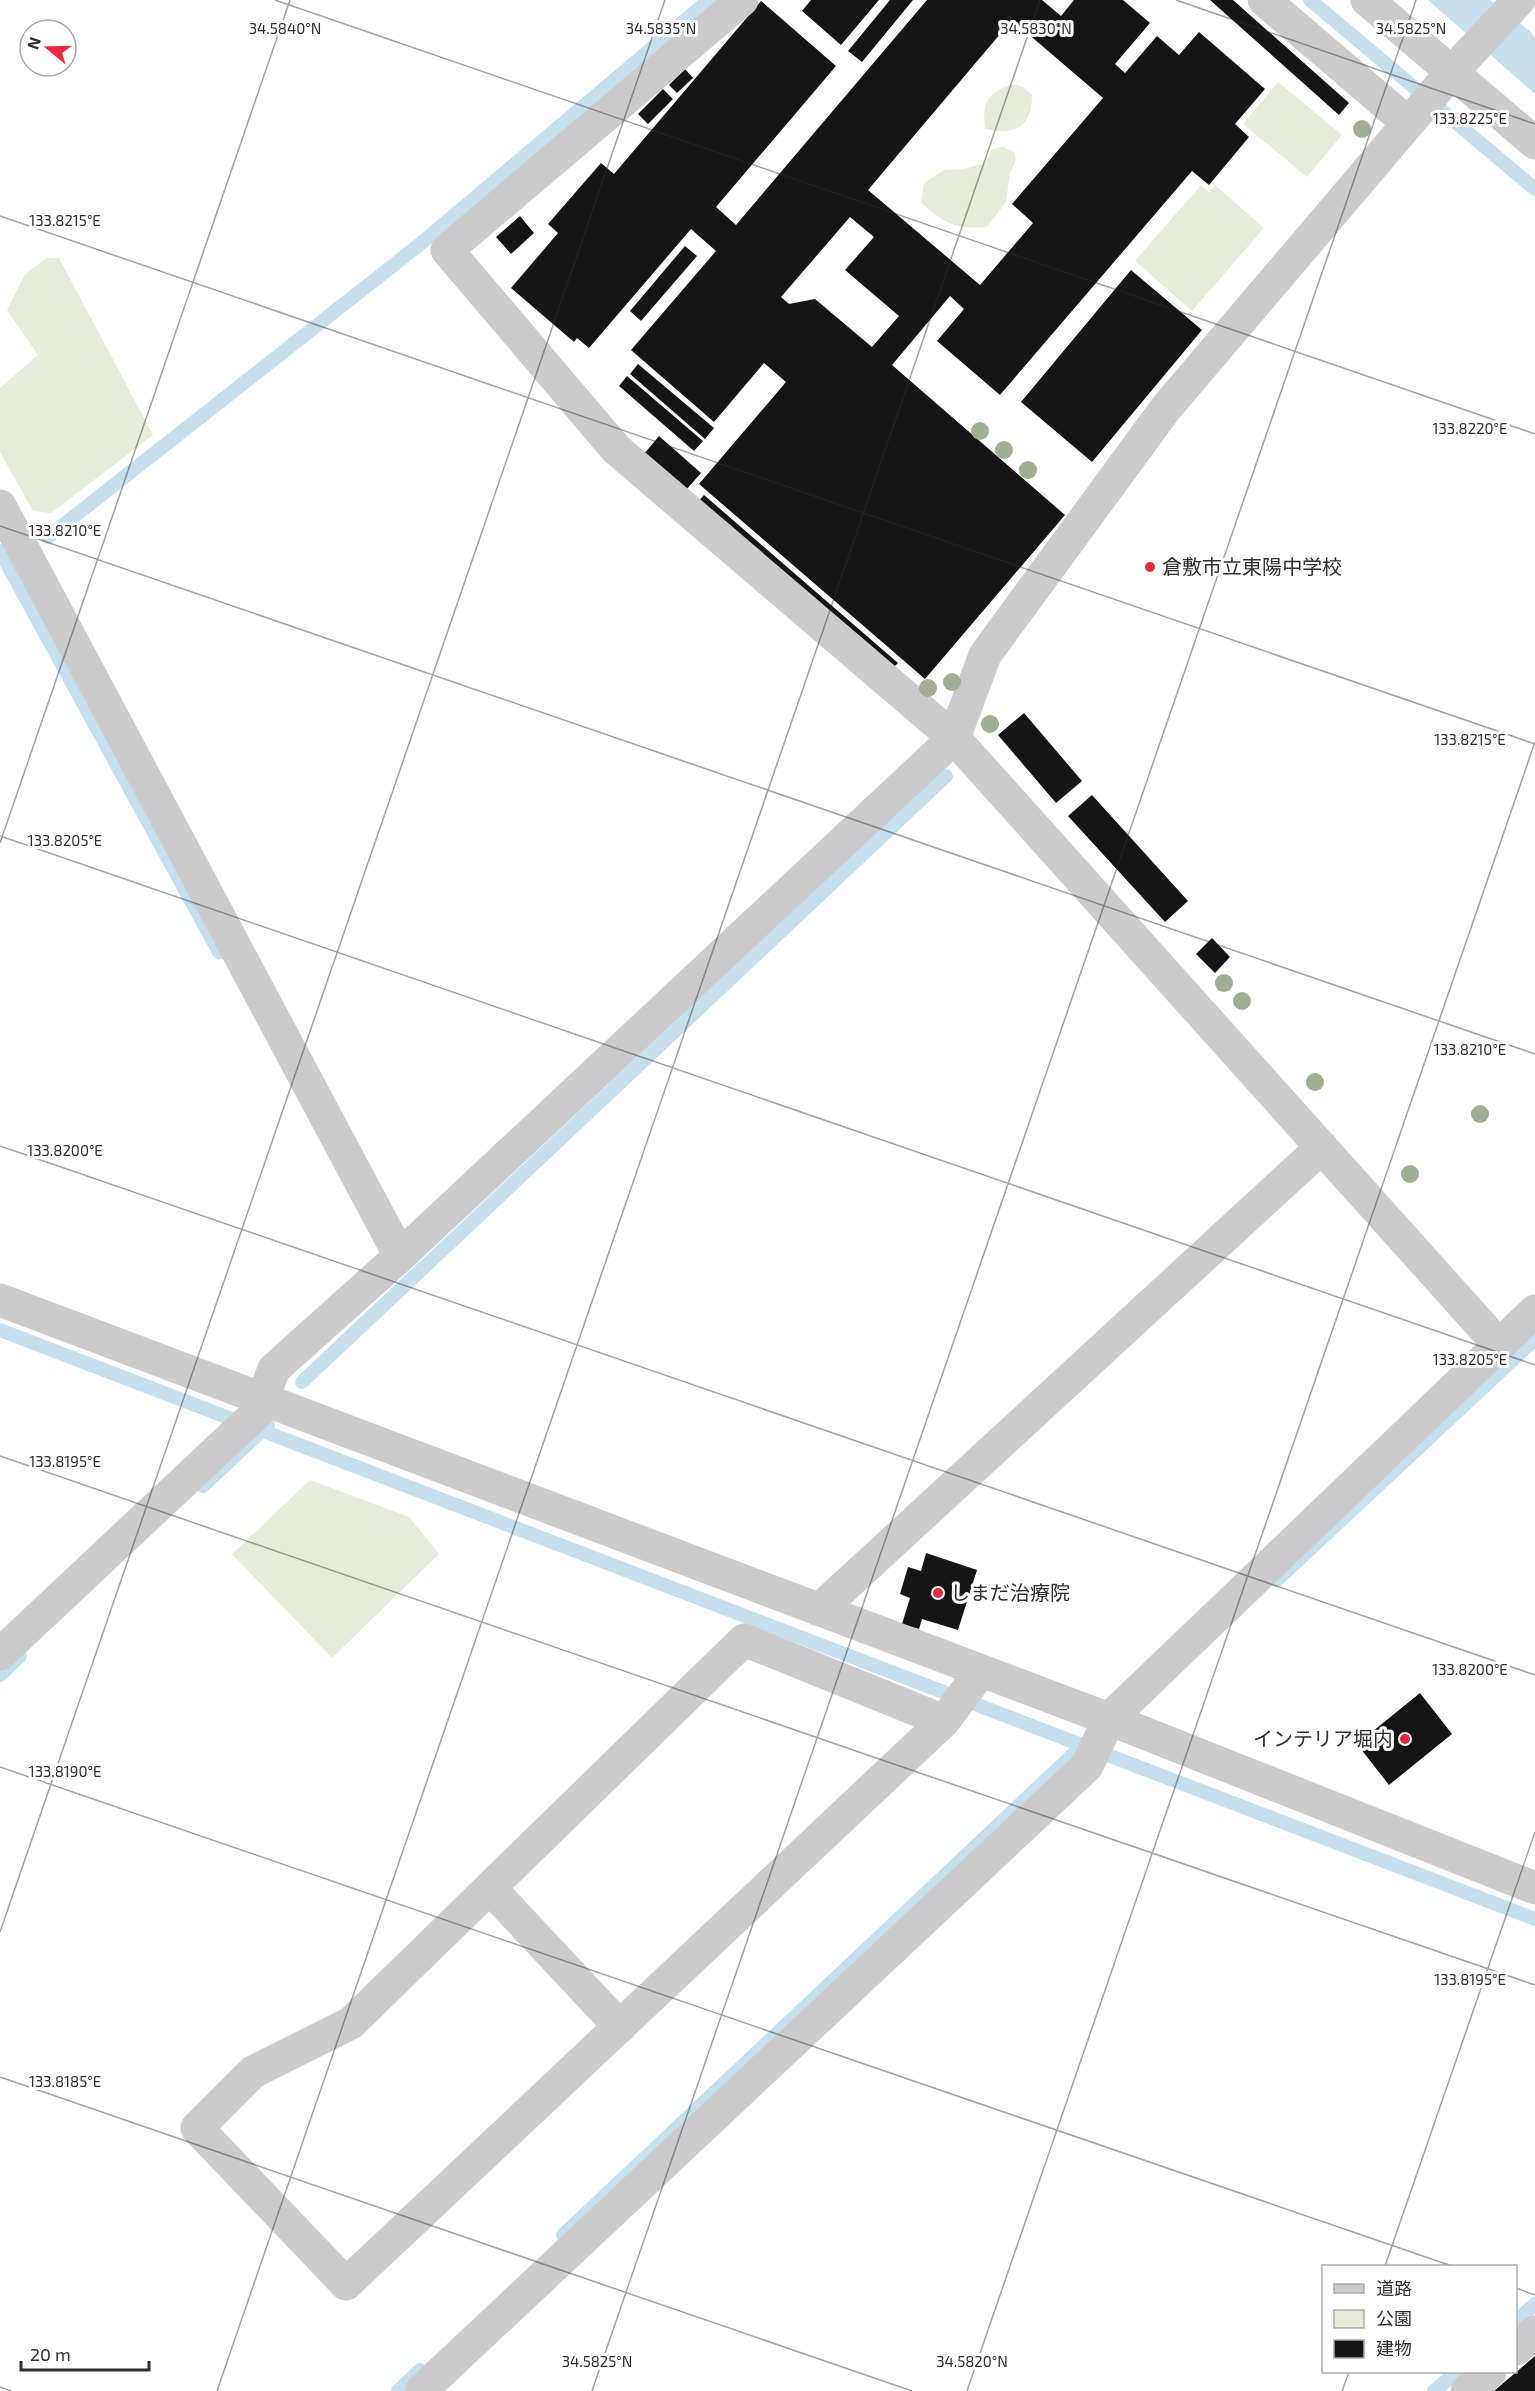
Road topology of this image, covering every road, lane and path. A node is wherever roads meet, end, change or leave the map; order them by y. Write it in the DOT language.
graph roads {
  1 [pos="742,0"];
  2 [pos="1264,0"];
  3 [pos="1367,0"];
  4 [pos="1519,0"];
  5 [pos="1446,79"];
  6 [pos="1412,118"];
  7 [pos="1535,143"];
  8 [pos="0,506"];
  9 [pos="954,738"];
  10 [pos="1322,1146"];
  11 [pos="400,1256"];
  12 [pos="0,1300"];
  13 [pos="1535,1311"];
  14 [pos="1499,1345"];
  15 [pos="259,1406"];
  16 [pos="819,1610"];
  17 [pos="0,1654"];
  18 [pos="962,1697"];
  19 [pos="1098,1742"];
  20 [pos="490,1888"];
  21 [pos="1535,1888"];
  22 [pos="620,2026"];
  23 [pos="1535,2332"];
  24 [pos="1517,2347"];
  25 [pos="1489,2373"];
  26 [pos="422,2391"];
  27 [pos="1467,2391"];
  1 -- 9 [label="street"];
  2 -- 6 [label="street"];
  3 -- 5 [label="street"];
  4 -- 5 [label="street"];
  5 -- 6 [label="street"];
  5 -- 7 [label="street"];
  6 -- 9 [label="street"];
  8 -- 11 [label="street"];
  9 -- 10 [label="street"];
  9 -- 11 [label="street"];
  10 -- 14 [label="street"];
  10 -- 16 [label="street"];
  11 -- 15 [label="street"];
  12 -- 15 [label="street"];
  13 -- 14 [label="street"];
  14 -- 19 [label="street"];
  15 -- 16 [label="street"];
  15 -- 17 [label="street"];
  16 -- 18 [label="street"];
  18 -- 19 [label="street"];
  18 -- 20 [label="street"];
  18 -- 22 [label="street"];
  19 -- 21 [label="street"];
  19 -- 26 [label="street"];
  20 -- 22 [label="street"];
  20 -- 22 [label="street"];
  23 -- 24 [label="street"];
  25 -- 27 [label="street"];
}
